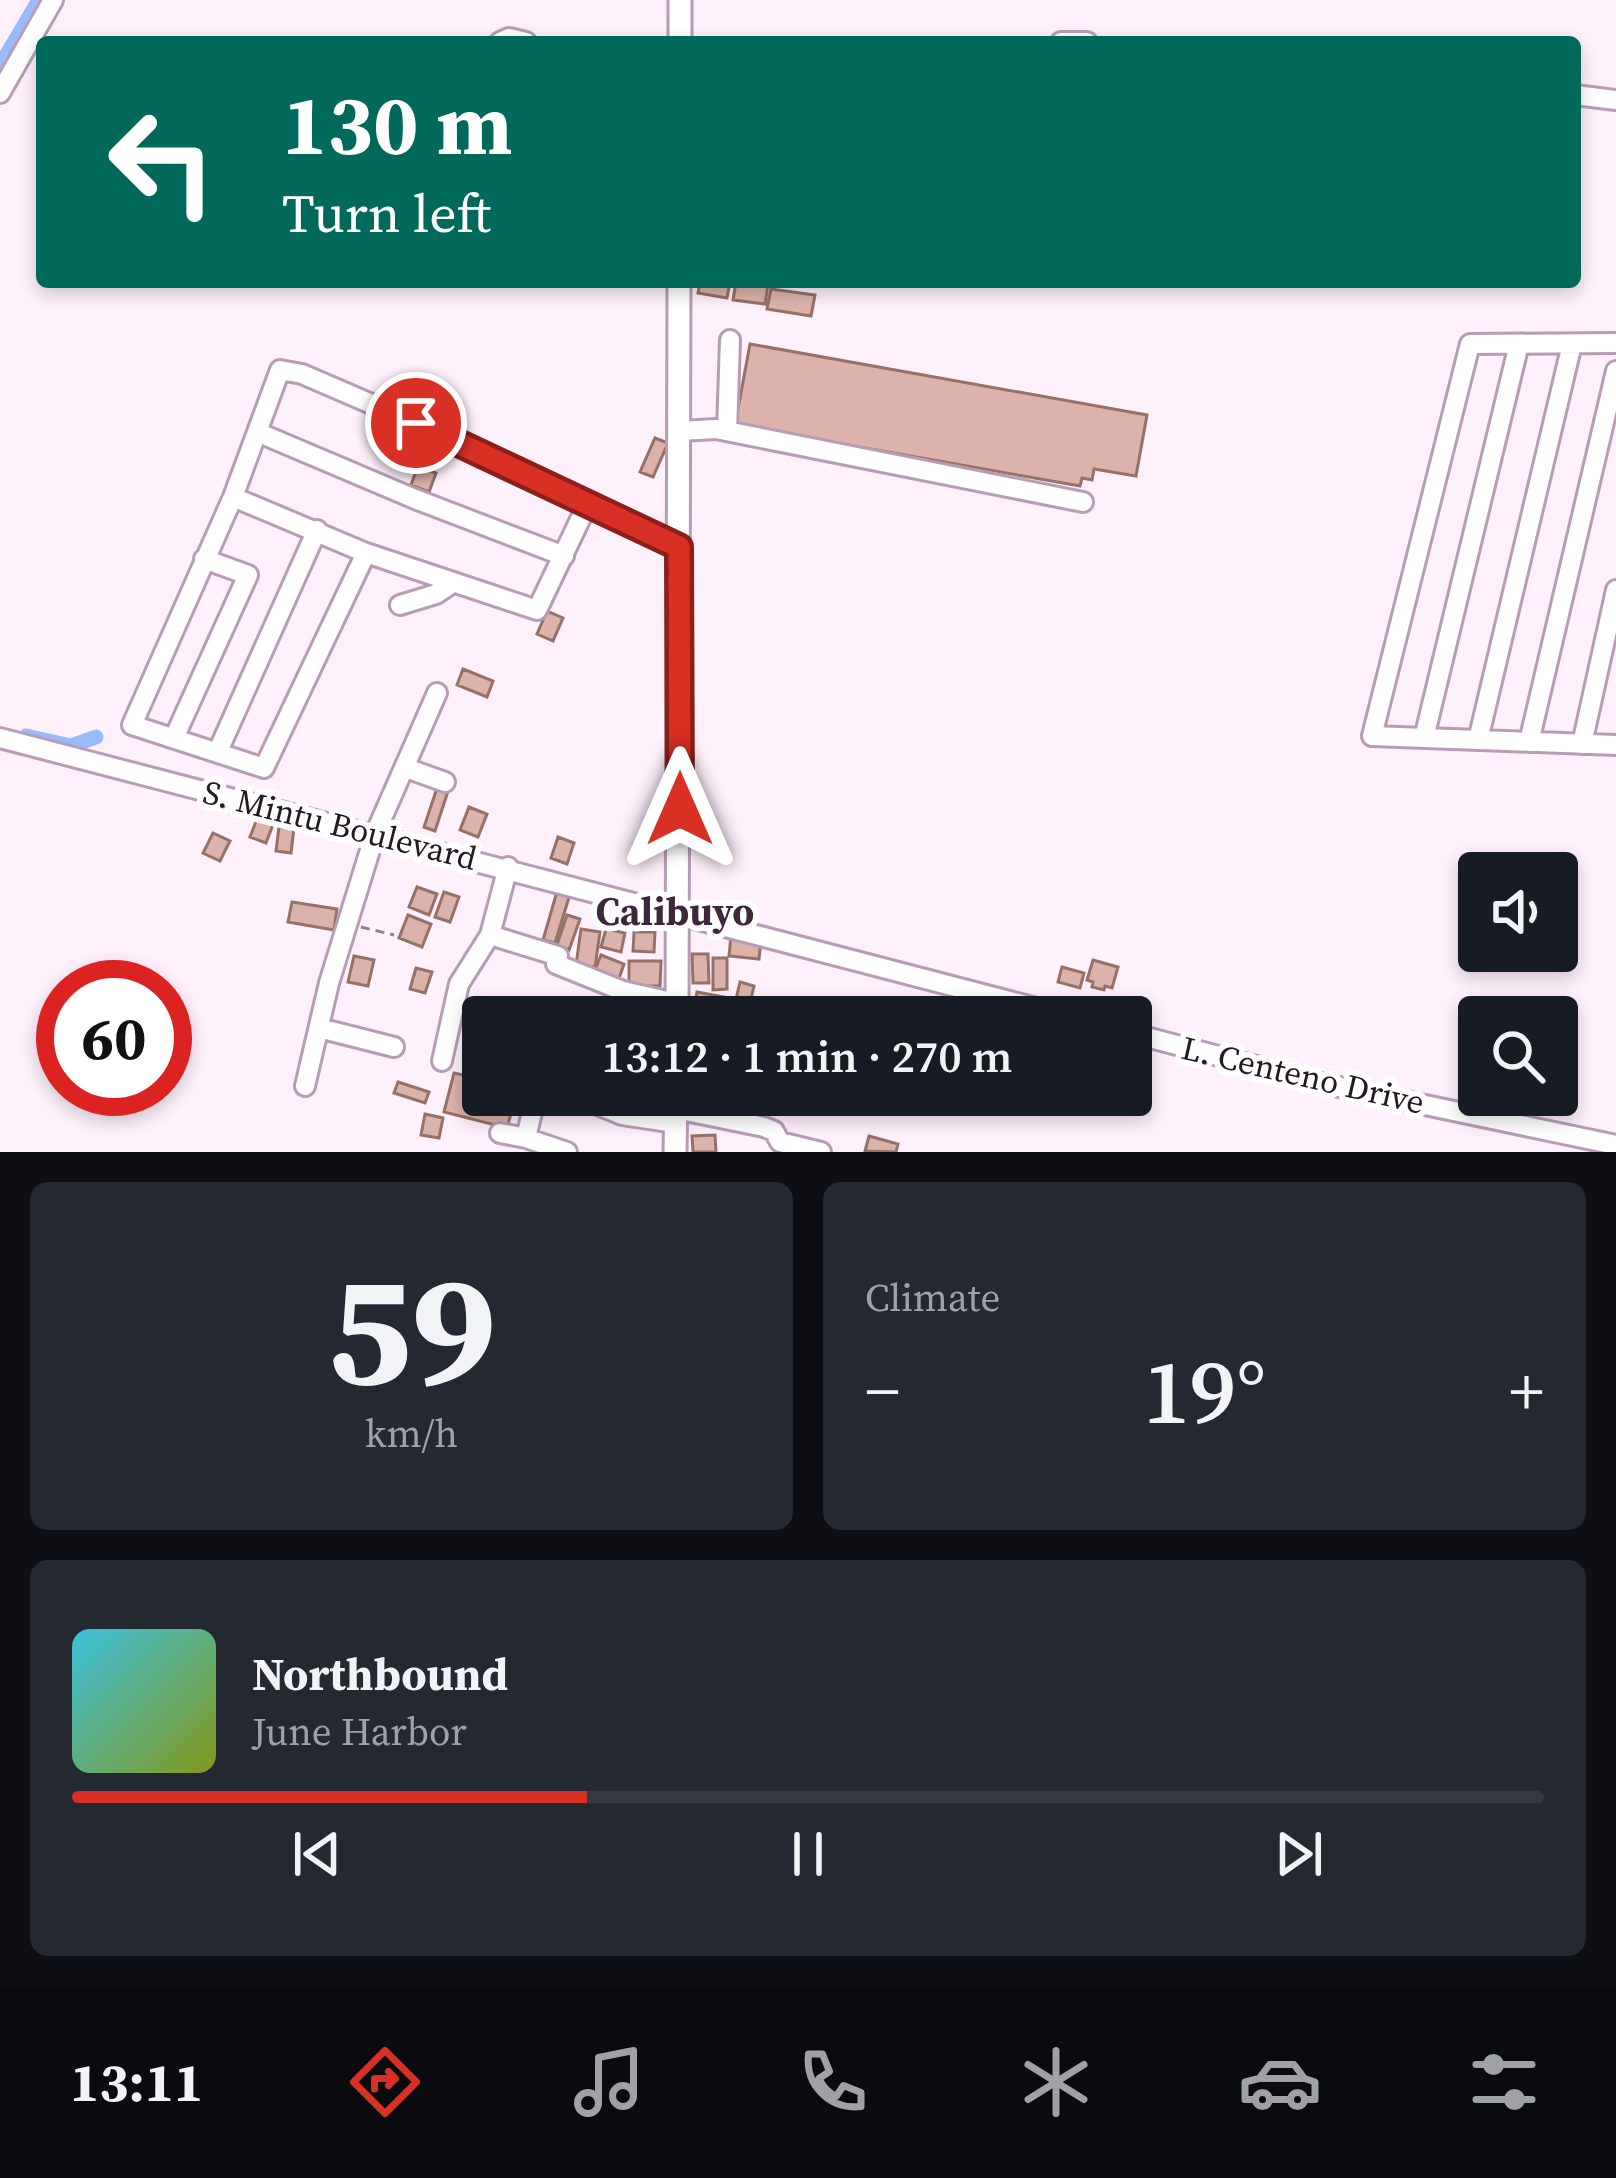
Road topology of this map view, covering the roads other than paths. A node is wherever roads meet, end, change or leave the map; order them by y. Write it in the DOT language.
graph roads {
  1 [pos="53,0"];
  2 [pos="680,0"];
  3 [pos="680,36"];
  4 [pos="0,93"];
  5 [pos="1581,96"];
  6 [pos="1616,100"];
  7 [pos="679,288"];
  8 [pos="1448,339"];
  9 [pos="730,340"];
  10 [pos="1616,343"];
  11 [pos="1470,344"];
  12 [pos="1520,344"];
  13 [pos="1572,344"];
  14 [pos="1616,370"];
  15 [pos="679,431"];
  16 [pos="727,431"];
  17 [pos="257,432"];
  18 [pos="233,496"];
  19 [pos="1083,502"];
  20 [pos="587,505"];
  21 [pos="317,530"];
  22 [pos="679,547"];
  23 [pos="366,553"];
  24 [pos="564,556"];
  25 [pos="203,559"];
  26 [pos="454,582"];
  27 [pos="1616,593"];
  28 [pos="400,605"];
  29 [pos="437,693"];
  30 [pos="174,737"];
  31 [pos="0,738"];
  32 [pos="1424,738"];
  33 [pos="1478,740"];
  34 [pos="1529,742"];
  35 [pos="1582,744"];
  36 [pos="1616,745"];
  37 [pos="218,752"];
  38 [pos="406,768"];
  39 [pos="445,782"];
  40 [pos="375,834"];
  41 [pos="508,867"];
  42 [pos="679,913"];
  43 [pos="490,935"];
  44 [pos="636,996"];
  45 [pos="677,996"];
  46 [pos="993,996"];
  47 [pos="319,1028"];
  48 [pos="1152,1039"];
  49 [pos="394,1047"];
  50 [pos="442,1061"];
  51 [pos="305,1086"];
  52 [pos="531,1116"];
  53 [pos="676,1116"];
  54 [pos="710,1116"];
  55 [pos="500,1133"];
  56 [pos="526,1138"];
  57 [pos="1562,1143"];
  58 [pos="1616,1145"];
  59 [pos="567,1152"];
  60 [pos="675,1152"];
  61 [pos="821,1152"];
  1 -- 4 [label="street"];
  2 -- 3 [label="main road"];
  5 -- 6 [label="street"];
  7 -- 15 [label="main road"];
  8 -- 11 [label="street"];
  9 -- 16 [label="street"];
  10 -- 13 [label="street"];
  11 -- 12 [label="street"];
  11 -- 32 [label="street"];
  12 -- 13 [label="street"];
  12 -- 32 [label="street"];
  13 -- 33 [label="street"];
  14 -- 34 [label="street"];
  15 -- 16 [label="street"];
  15 -- 22 [label="main road"];
  16 -- 19 [label="street"];
  17 -- 18 [label="street"];
  17 -- 20 [label="street"];
  17 -- 24 [label="street"];
  18 -- 21 [label="street"];
  18 -- 25 [label="street"];
  20 -- 22 [label="street"];
  20 -- 24 [label="street"];
  21 -- 23 [label="street"];
  21 -- 37 [label="street"];
  22 -- 42 [label="main road"];
  23 -- 26 [label="street"];
  23 -- 37 [label="street"];
  24 -- 26 [label="street"];
  25 -- 30 [label="street"];
  25 -- 30 [label="street"];
  26 -- 28 [label="street"];
  27 -- 35 [label="street"];
  29 -- 38 [label="street"];
  30 -- 37 [label="street"];
  31 -- 40 [label="street, S. Mintu Boulevard"];
  32 -- 33 [label="street"];
  33 -- 34 [label="street"];
  34 -- 35 [label="street"];
  35 -- 36 [label="street"];
  38 -- 39 [label="street"];
  38 -- 40 [label="street"];
  40 -- 41 [label="street, S. Mintu Boulevard"];
  40 -- 47 [label="street"];
  41 -- 42 [label="street, S. Mintu Boulevard"];
  41 -- 43 [label="street"];
  42 -- 45 [label="main road"];
  42 -- 46 [label="street"];
  43 -- 44 [label="street"];
  43 -- 50 [label="street"];
  47 -- 49 [label="street"];
  47 -- 51 [label="street"];
  48 -- 57 [label="street, L. Centeno Drive"];
  52 -- 56 [label="street"];
  53 -- 60 [label="main road"];
  54 -- 61 [label="street"];
  55 -- 56 [label="street"];
  56 -- 59 [label="street"];
  57 -- 58 [label="street, L. Centeno Drive"];
}
